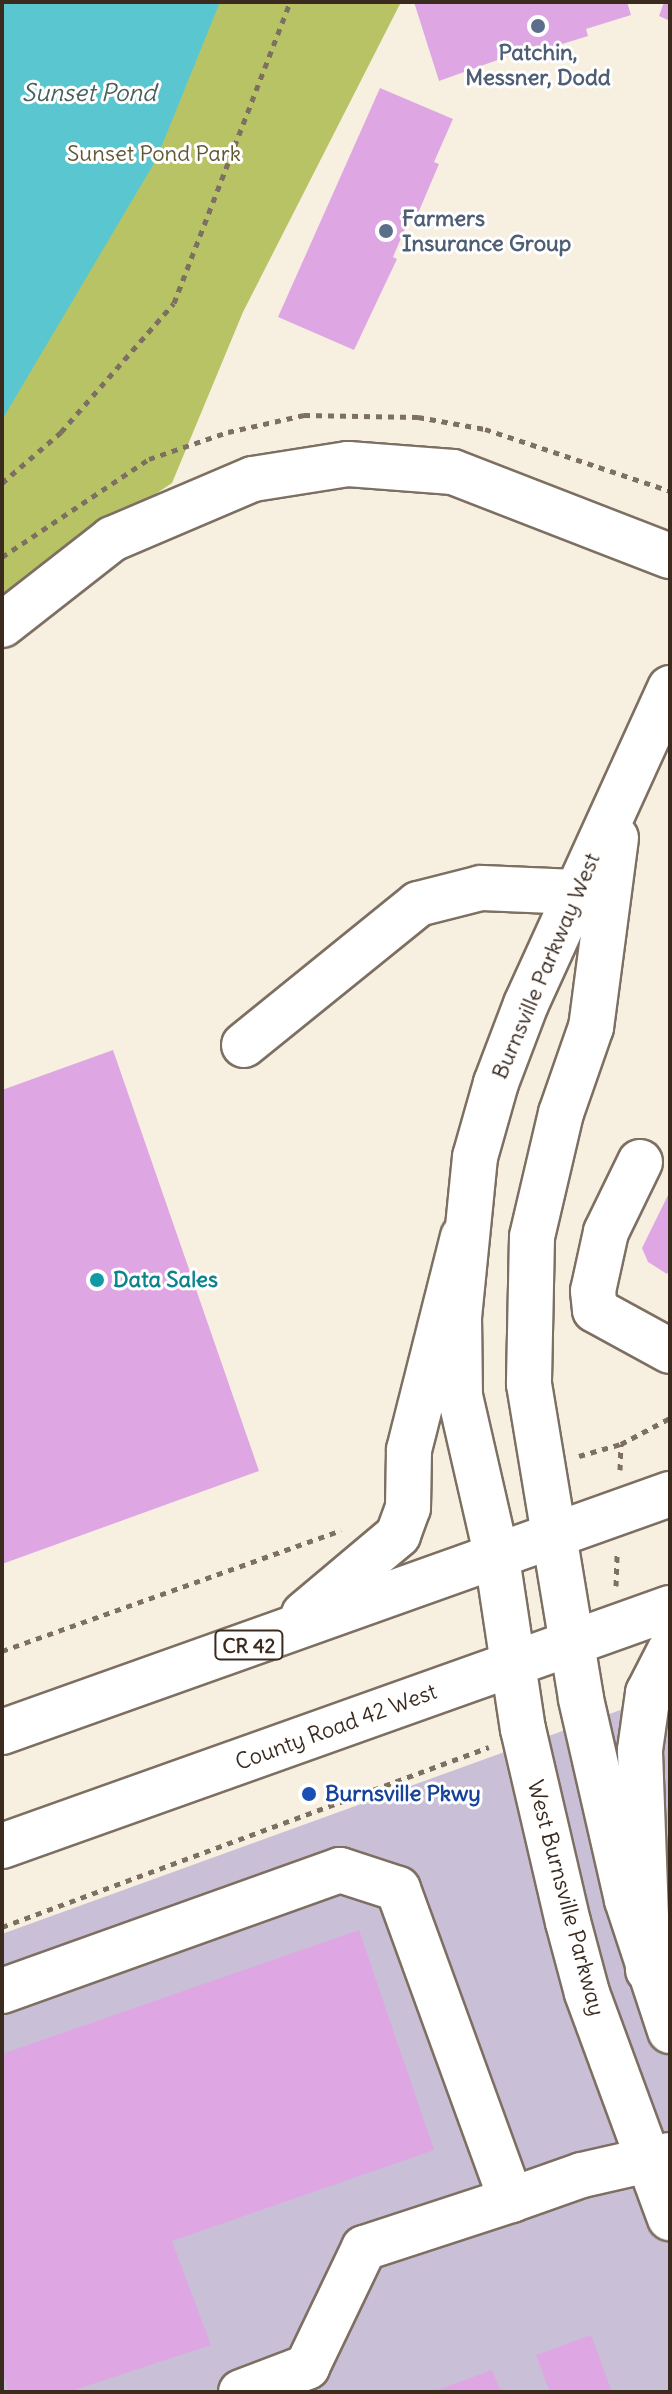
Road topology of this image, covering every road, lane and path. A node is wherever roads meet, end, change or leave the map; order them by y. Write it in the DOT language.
graph roads {
  1 [pos="290,2"];
  2 [pos="2,483"];
  3 [pos="670,556"];
  4 [pos="2,625"];
  5 [pos="670,688"];
  6 [pos="622,792"];
  7 [pos="577,892"];
  8 [pos="244,1045"];
  9 [pos="640,1162"];
  10 [pos="463,1237"];
  11 [pos="670,1351"];
  12 [pos="670,1418"];
  13 [pos="621,1444"];
  14 [pos="610,1447"];
  15 [pos="670,1494"];
  16 [pos="619,1513"];
  17 [pos="350,1526"];
  18 [pos="554,1537"];
  19 [pos="497,1558"];
  20 [pos="670,1608"];
  21 [pos="615,1628"];
  22 [pos="280,1634"];
  23 [pos="571,1643"];
  24 [pos="670,1650"];
  25 [pos="2,1651"];
  26 [pos="513,1664"];
  27 [pos="2,1732"];
  28 [pos="471,1757"];
  29 [pos="2,1846"];
  30 [pos="2,1927"];
  31 [pos="648,1970"];
  32 [pos="2,1991"];
  33 [pos="670,2031"];
  34 [pos="660,2158"];
  35 [pos="511,2200"];
  36 [pos="670,2218"];
  37 [pos="241,2392"];
  1 -- 2 [label="path"];
  3 -- 4 [label="main road"];
  5 -- 6 [label="main road, Burnsville Parkway West"];
  6 -- 7 [label="main road, Burnsville Parkway West"];
  6 -- 18 [label="main road, Burnsville Parkway West"];
  7 -- 8 [label="main road"];
  7 -- 10 [label="main road, Burnsville Parkway West"];
  9 -- 11 [label="main road"];
  10 -- 19 [label="main road, Burnsville Parkway West"];
  10 -- 22 [label="main road"];
  12 -- 13 [label="path"];
  13 -- 14 [label="path"];
  13 -- 16 [label="path"];
  15 -- 16 [label="main road, CR 42"];
  16 -- 18 [label="main road, CR 42"];
  16 -- 21 [label="path"];
  17 -- 25 [label="path"];
  18 -- 19 [label="main road, CR 42"];
  18 -- 23 [label="main road, Burnsville Parkway West"];
  19 -- 22 [label="main road, CR 42"];
  19 -- 26 [label="main road, Burnsville Parkway West"];
  20 -- 21 [label="main road, County Road 42 West"];
  21 -- 23 [label="main road, County Road 42 West"];
  22 -- 27 [label="main road, CR 42"];
  23 -- 26 [label="main road, County Road 42 West"];
  23 -- 31 [label="main road"];
  24 -- 31 [label="main road"];
  26 -- 29 [label="main road, County Road 42 West"];
  26 -- 34 [label="main road, West Burnsville Parkway"];
  28 -- 30 [label="path"];
  31 -- 33 [label="main road"];
  32 -- 35 [label="main road"];
  34 -- 35 [label="main road"];
  34 -- 36 [label="main road, West Burnsville Parkway"];
  35 -- 37 [label="main road"];
}
